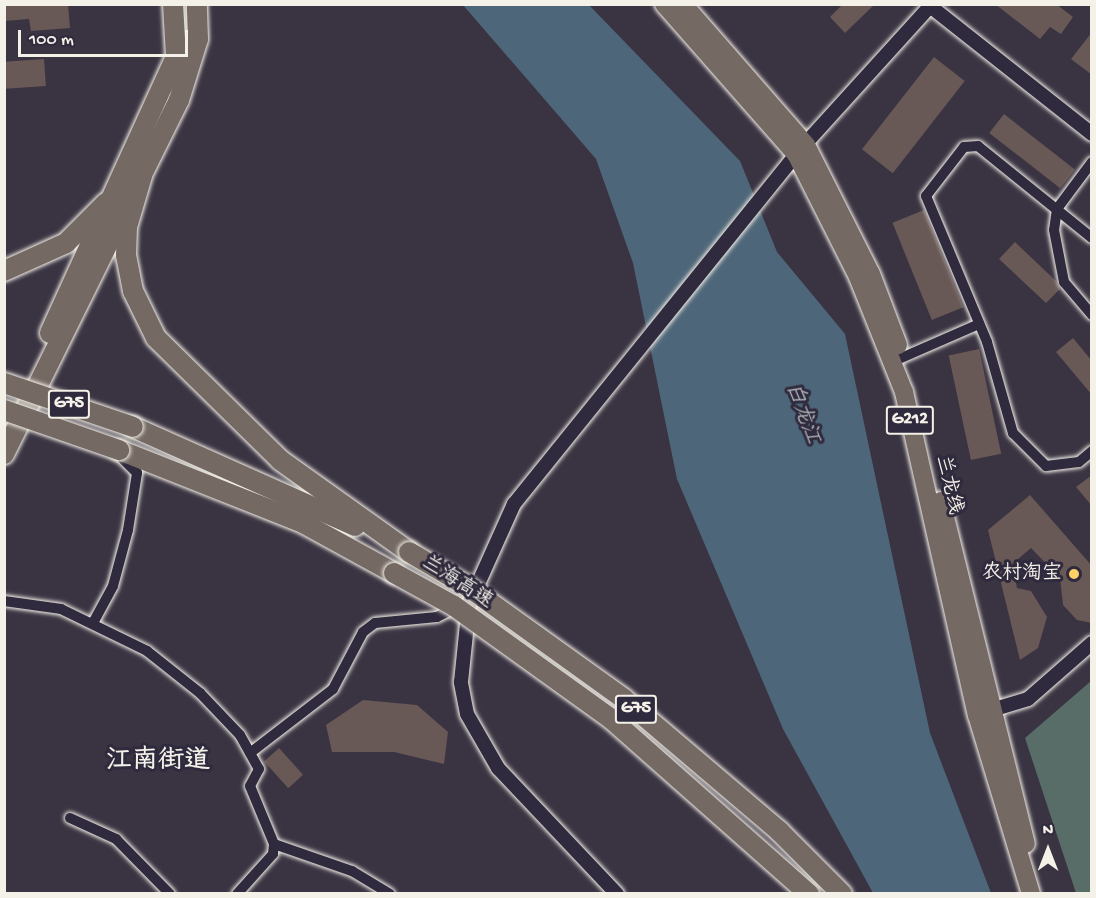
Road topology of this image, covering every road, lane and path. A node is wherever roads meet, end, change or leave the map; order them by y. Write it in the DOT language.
graph roads {
  1 [pos="174,4"];
  2 [pos="197,4"];
  3 [pos="664,4"];
  4 [pos="683,4"];
  5 [pos="931,5"];
  6 [pos="1092,134"];
  7 [pos="801,149"];
  8 [pos="1092,162"];
  9 [pos="142,176"];
  10 [pos="117,192"];
  11 [pos="1057,209"];
  12 [pos="1092,238"];
  13 [pos="4,271"];
  14 [pos="1092,315"];
  15 [pos="979,324"];
  16 [pos="898,359"];
  17 [pos="4,383"];
  18 [pos="4,410"];
  19 [pos="4,430"];
  20 [pos="93,445"];
  21 [pos="1092,451"];
  22 [pos="4,454"];
  23 [pos="409,552"];
  24 [pos="4,601"];
  25 [pos="469,604"];
  26 [pos="93,623"];
  27 [pos="1092,643"];
  28 [pos="984,713"];
  29 [pos="250,753"];
  30 [pos="70,818"];
  31 [pos="274,844"];
  32 [pos="170,894"];
  33 [pos="237,894"];
  34 [pos="390,894"];
  35 [pos="617,894"];
  36 [pos="808,894"];
  37 [pos="842,894"];
  38 [pos="1031,894"];
  39 [pos="1044,894"];
  1 -- 10 [label="highway"];
  2 -- 9 [label="highway"];
  3 -- 7 [label="highway, 兰龙线 / G212"];
  4 -- 7 [label="highway, 兰龙线 / G212"];
  5 -- 6 [label="street"];
  5 -- 7 [label="street"];
  7 -- 16 [label="highway, 兰龙线 / G212"];
  7 -- 25 [label="street"];
  8 -- 11 [label="street"];
  9 -- 22 [label="highway"];
  9 -- 23 [label="highway"];
  10 -- 13 [label="highway"];
  10 -- 19 [label="highway"];
  11 -- 12 [label="street"];
  11 -- 14 [label="street"];
  11 -- 15 [label="street"];
  15 -- 16 [label="street"];
  15 -- 21 [label="street"];
  16 -- 28 [label="highway, 兰龙线 / G212"];
  17 -- 23 [label="highway, 兰海高速 / G75, bridge"];
  18 -- 36 [label="highway, 兰海高速 / G75, bridge"];
  20 -- 26 [label="street"];
  23 -- 37 [label="highway, 兰海高速 / G75, bridge"];
  24 -- 26 [label="street"];
  25 -- 29 [label="street"];
  25 -- 35 [label="street"];
  26 -- 29 [label="street"];
  27 -- 28 [label="street"];
  28 -- 38 [label="highway, 兰龙线 / G212"];
  28 -- 39 [label="highway, 兰龙线 / G212"];
  29 -- 31 [label="street"];
  30 -- 32 [label="street"];
  31 -- 33 [label="street"];
  31 -- 34 [label="street"];
}
